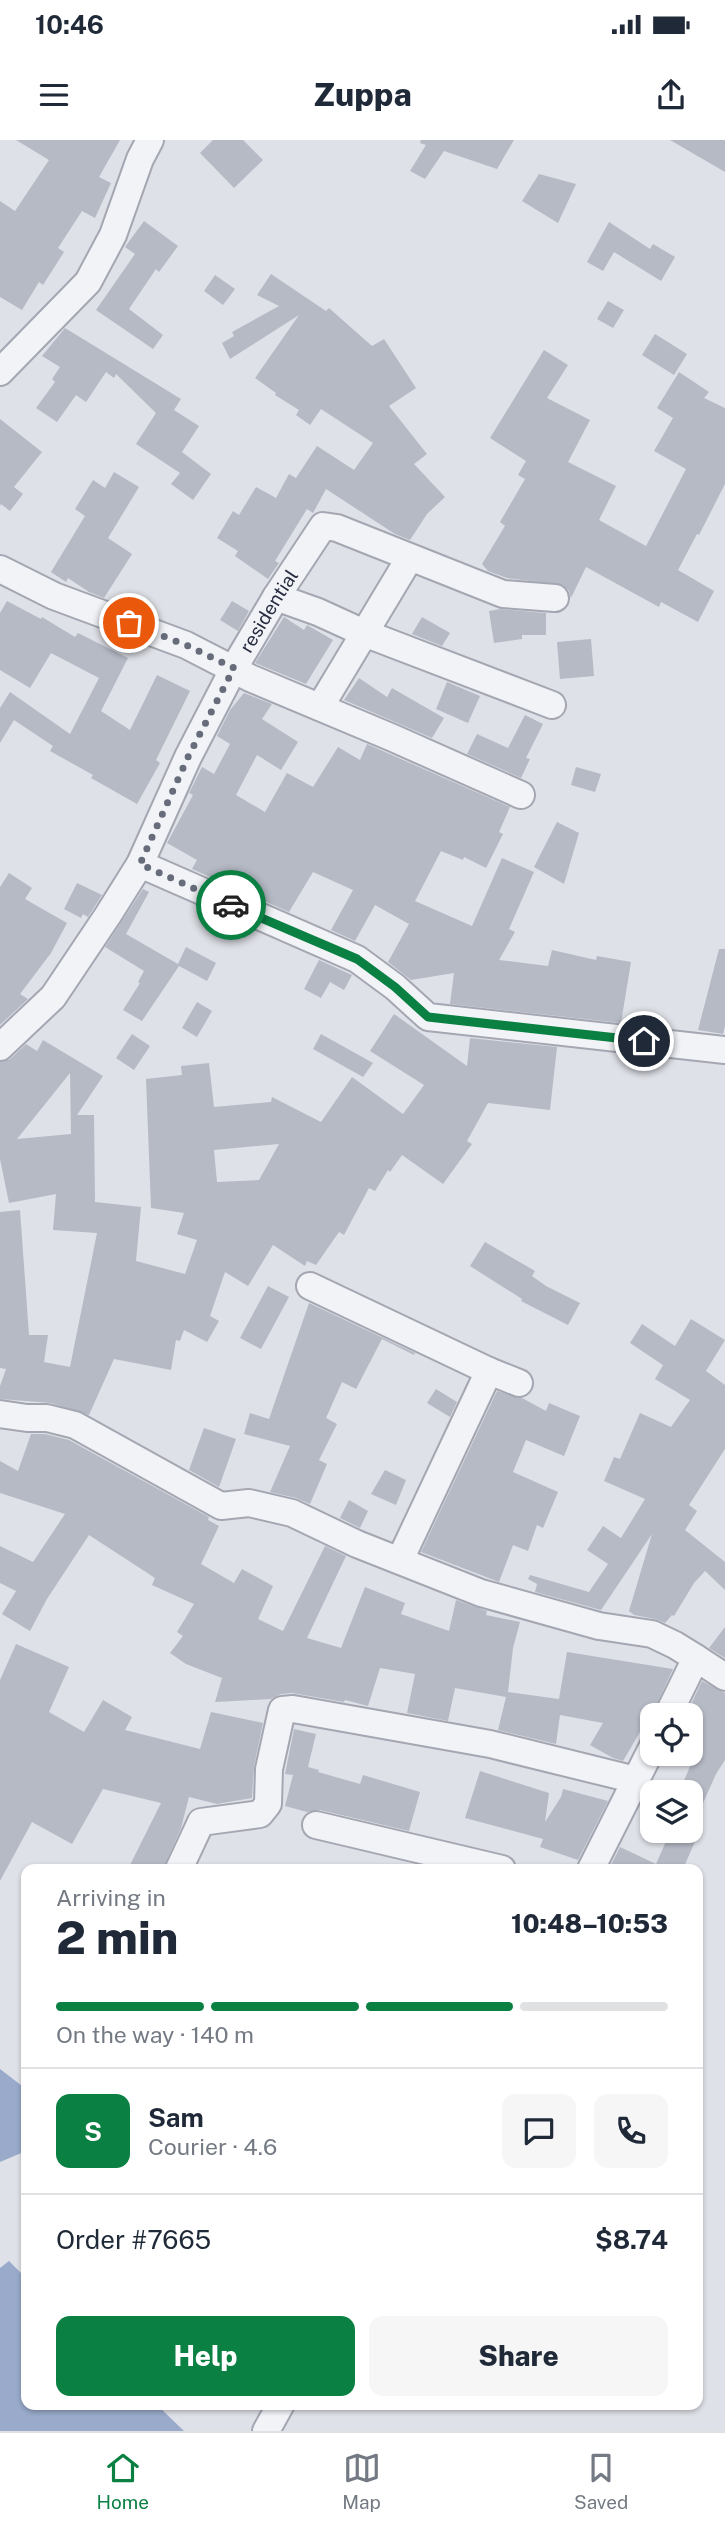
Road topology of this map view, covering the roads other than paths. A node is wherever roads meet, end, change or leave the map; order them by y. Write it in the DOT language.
graph roads {
  1 [pos="150,140"];
  2 [pos="0,372"];
  3 [pos="409,559"];
  4 [pos="0,569"];
  5 [pos="276,597"];
  6 [pos="555,598"];
  7 [pos="364,633"];
  8 [pos="234,668"];
  9 [pos="552,705"];
  10 [pos="320,707"];
  11 [pos="521,795"];
  12 [pos="140,864"];
  13 [pos="0,1047"];
  14 [pos="725,1049"];
  15 [pos="310,1286"];
  16 [pos="489,1371"];
  17 [pos="519,1383"];
  18 [pos="0,1414"];
  19 [pos="400,1560"];
  20 [pos="696,1658"];
  21 [pos="725,1677"];
  22 [pos="674,1703"];
  23 [pos="643,1766"];
  24 [pos="636,1780"];
  25 [pos="316,1825"];
  26 [pos="181,1864"];
  27 [pos="481,1864"];
  28 [pos="594,1864"];
  29 [pos="278,2410"];
  30 [pos="267,2431"];
  1 -- 2 [label="street"];
  3 -- 5 [label="street, residential"];
  3 -- 6 [label="street"];
  3 -- 7 [label="street"];
  4 -- 8 [label="street"];
  5 -- 7 [label="street"];
  5 -- 8 [label="street, residential"];
  7 -- 9 [label="street"];
  7 -- 10 [label="street"];
  8 -- 10 [label="street"];
  8 -- 12 [label="street, residential"];
  10 -- 11 [label="street"];
  12 -- 13 [label="street, residential"];
  12 -- 14 [label="street"];
  15 -- 16 [label="street"];
  16 -- 17 [label="street"];
  16 -- 19 [label="street"];
  18 -- 19 [label="street"];
  19 -- 20 [label="street"];
  20 -- 21 [label="street"];
  20 -- 22 [label="street"];
  23 -- 24 [label="street"];
  24 -- 26 [label="street"];
  24 -- 28 [label="street"];
  25 -- 27 [label="street"];
  29 -- 30 [label="street"];
}
